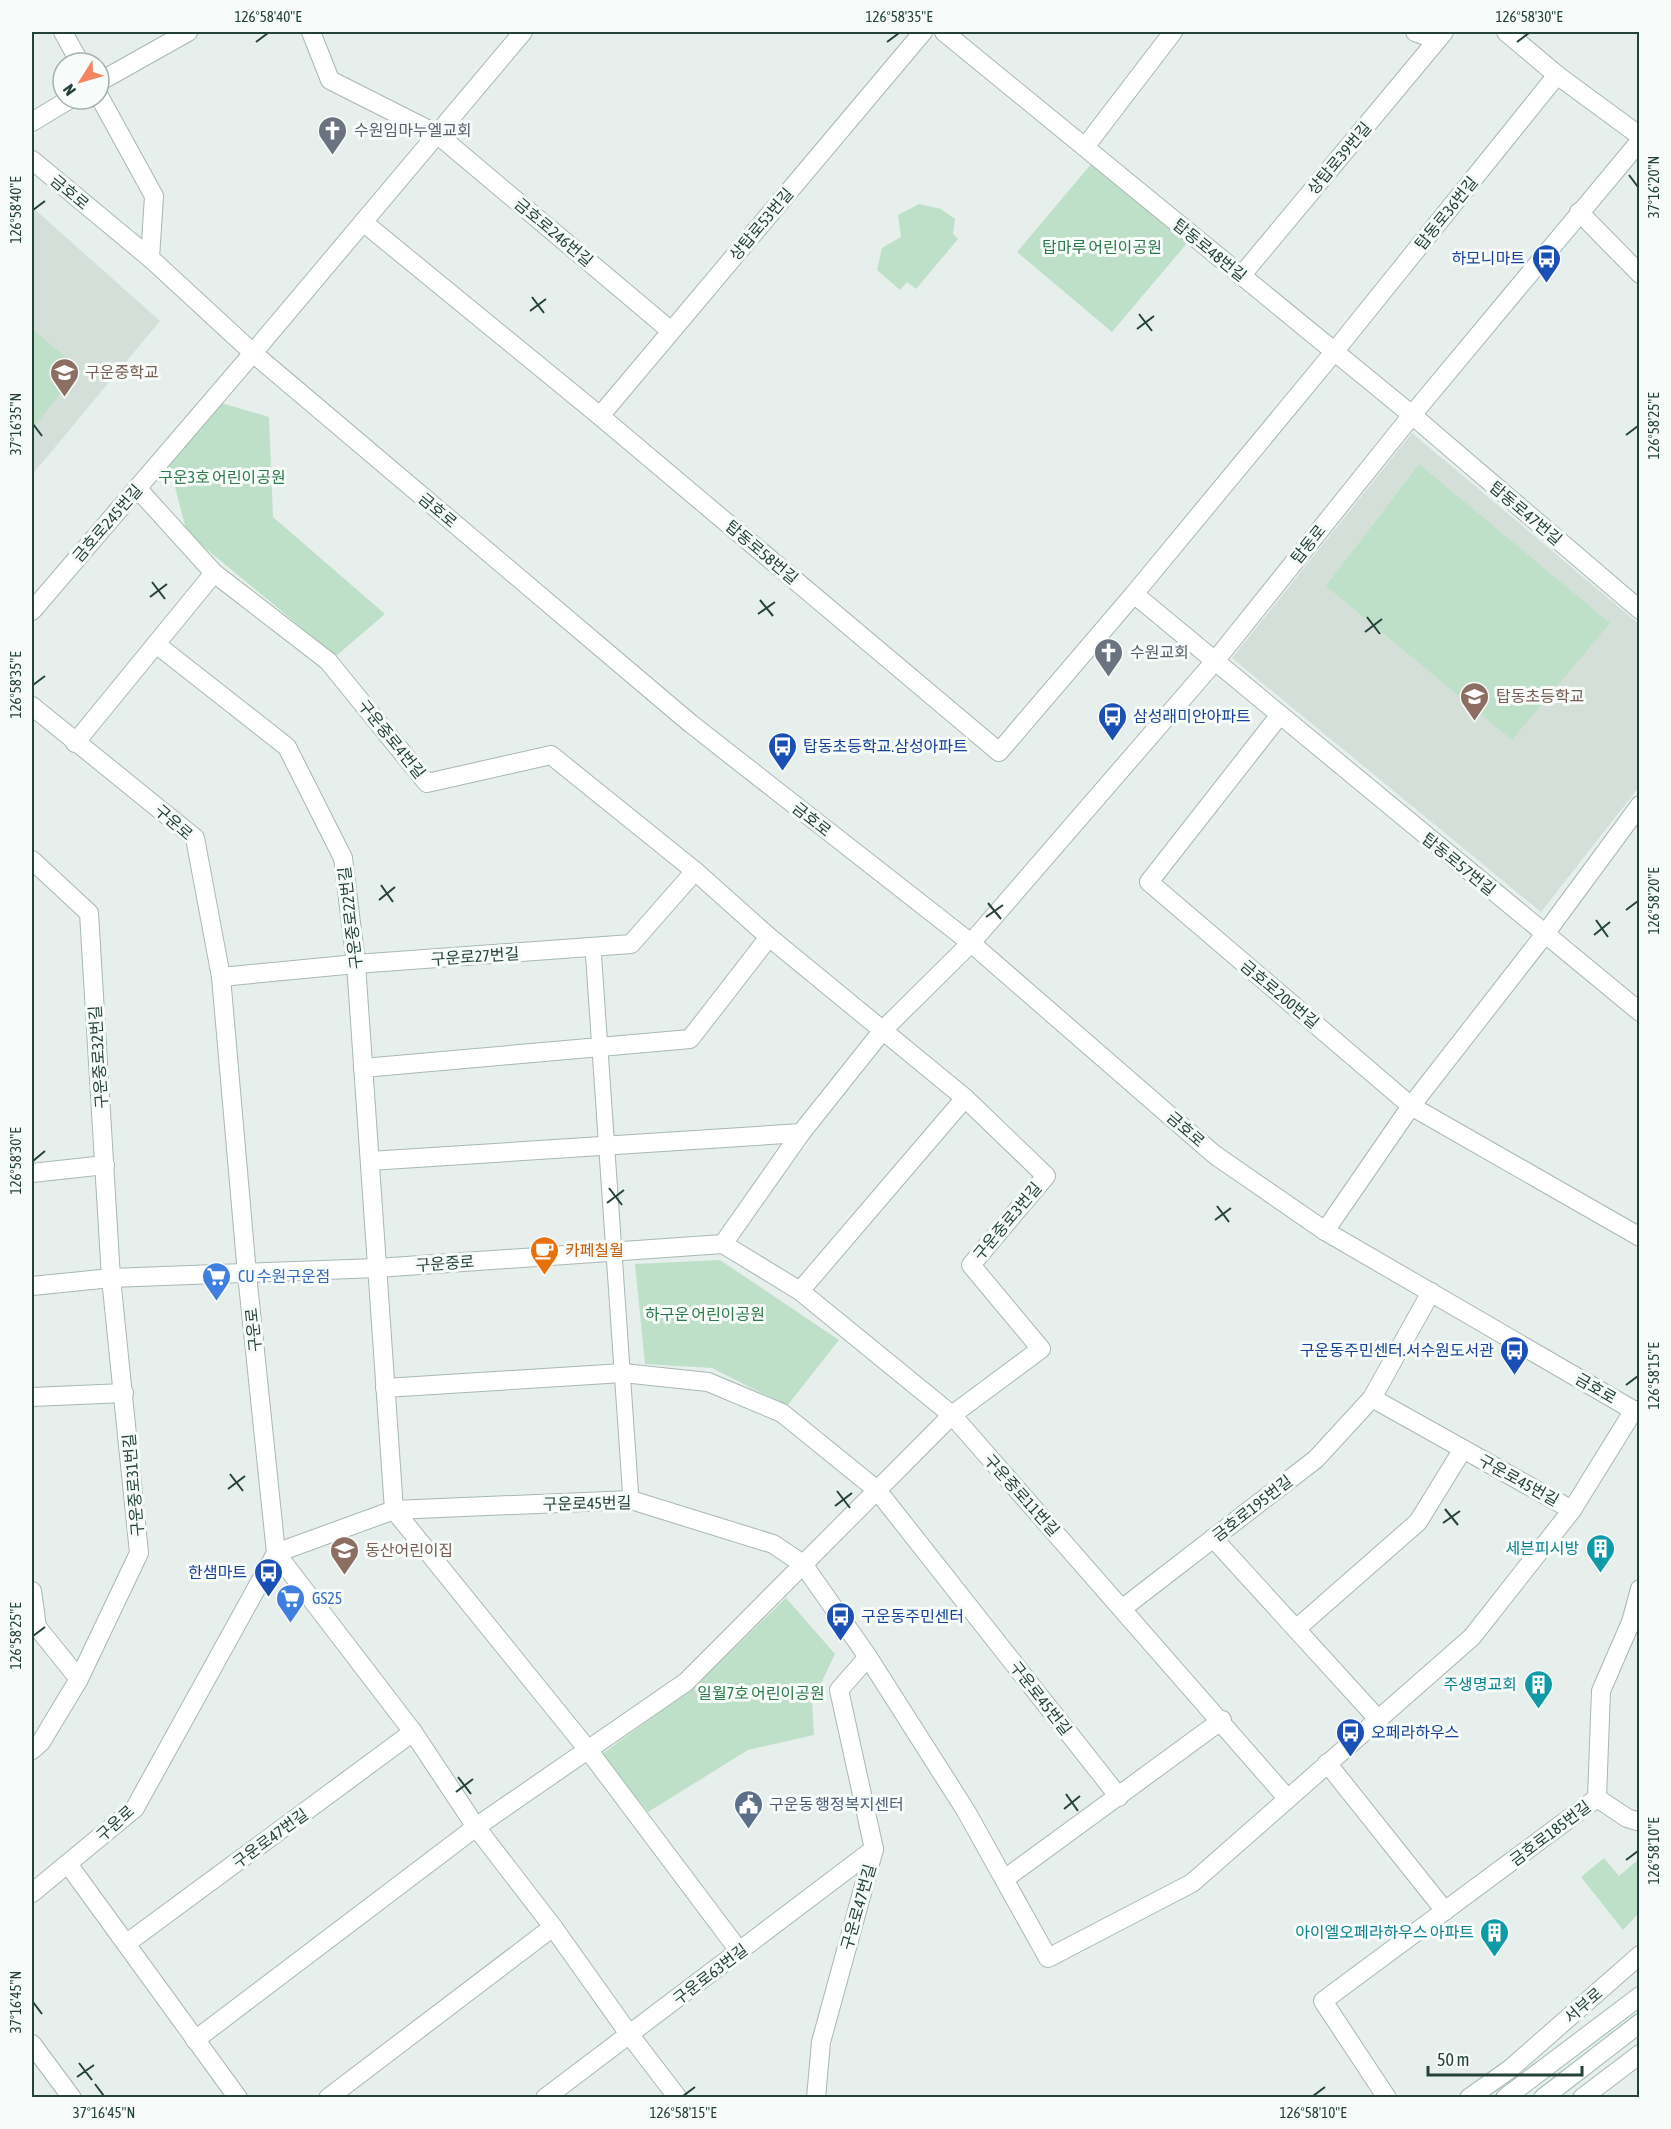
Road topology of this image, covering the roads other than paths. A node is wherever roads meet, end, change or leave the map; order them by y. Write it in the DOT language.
graph roads {
  1 [pos="63,32"];
  2 [pos="188,32"];
  3 [pos="311,32"];
  4 [pos="523,32"];
  5 [pos="923,32"];
  6 [pos="944,32"];
  7 [pos="1173,32"];
  8 [pos="1415,32"];
  9 [pos="1506,32"];
  10 [pos="1440,36"];
  11 [pos="73,51"];
  12 [pos="111,75"];
  13 [pos="1557,75"];
  14 [pos="51,110"];
  15 [pos="107,111"];
  16 [pos="32,122"];
  17 [pos="437,135"];
  18 [pos="1640,136"];
  19 [pos="1640,141"];
  20 [pos="1085,147"];
  21 [pos="32,160"];
  22 [pos="1579,212"];
  23 [pos="363,222"];
  24 [pos="150,258"];
  25 [pos="1640,274"];
  26 [pos="1242,276"];
  27 [pos="671,330"];
  28 [pos="1334,352"];
  29 [pos="253,353"];
  30 [pos="1412,415"];
  31 [pos="600,416"];
  32 [pos="137,488"];
  33 [pos="214,573"];
  34 [pos="1134,594"];
  35 [pos="1640,610"];
  36 [pos="32,611"];
  37 [pos="156,644"];
  38 [pos="1215,661"];
  39 [pos="32,706"];
  40 [pos="1279,716"];
  41 [pos="75,743"];
  42 [pos="1640,805"];
  43 [pos="32,860"];
  44 [pos="695,871"];
  45 [pos="1545,934"];
  46 [pos="769,937"];
  47 [pos="971,943"];
  48 [pos="593,948"];
  49 [pos="356,964"];
  50 [pos="221,976"];
  51 [pos="1640,1011"];
  52 [pos="884,1030"];
  53 [pos="600,1047"];
  54 [pos="363,1068"];
  55 [pos="965,1098"];
  56 [pos="1411,1106"];
  57 [pos="801,1133"];
  58 [pos="607,1146"];
  59 [pos="370,1161"];
  60 [pos="105,1165"];
  61 [pos="32,1173"];
  62 [pos="1324,1231"];
  63 [pos="1640,1237"];
  64 [pos="723,1244"];
  65 [pos="614,1251"];
  66 [pos="377,1268"];
  67 [pos="247,1274"];
  68 [pos="111,1278"];
  69 [pos="32,1286"];
  70 [pos="800,1292"];
  71 [pos="1431,1292"];
  72 [pos="623,1373"];
  73 [pos="385,1388"];
  74 [pos="124,1393"];
  75 [pos="32,1397"];
  76 [pos="1372,1398"];
  77 [pos="1637,1412"];
  78 [pos="952,1415"];
  79 [pos="1463,1449"];
  80 [pos="877,1490"];
  81 [pos="631,1500"];
  82 [pos="394,1510"];
  83 [pos="1572,1510"];
  84 [pos="1213,1538"];
  85 [pos="276,1553"];
  86 [pos="803,1564"];
  87 [pos="1640,1589"];
  88 [pos="32,1592"];
  89 [pos="1123,1608"];
  90 [pos="1296,1629"];
  91 [pos="868,1657"];
  92 [pos="79,1679"];
  93 [pos="1378,1719"];
  94 [pos="1222,1720"];
  95 [pos="413,1732"];
  96 [pos="32,1750"];
  97 [pos="589,1752"];
  98 [pos="1327,1763"];
  99 [pos="1119,1797"];
  100 [pos="1287,1798"];
  101 [pos="1597,1798"];
  102 [pos="1640,1822"];
  103 [pos="476,1827"];
  104 [pos="874,1850"];
  105 [pos="68,1864"];
  106 [pos="1006,1878"];
  107 [pos="32,1893"];
  108 [pos="1445,1911"];
  109 [pos="553,1927"];
  110 [pos="127,1943"];
  111 [pos="740,1952"];
  112 [pos="1640,1955"];
  113 [pos="1640,1996"];
  114 [pos="1640,2023"];
  115 [pos="629,2034"];
  116 [pos="195,2040"];
  117 [pos="32,2044"];
  118 [pos="1640,2054"];
  119 [pos="72,2097"];
  120 [pos="238,2097"];
  121 [pos="328,2097"];
  122 [pos="544,2097"];
  123 [pos="678,2097"];
  124 [pos="816,2097"];
  125 [pos="1387,2097"];
  126 [pos="1469,2097"];
  127 [pos="1505,2097"];
  128 [pos="1543,2097"];
  129 [pos="1582,2097"];
  1 -- 11 [label="street"];
  2 -- 12 [label="street"];
  3 -- 17 [label="street, 금호로246번길"];
  4 -- 17 [label="street"];
  5 -- 27 [label="street, 상탑로53번길"];
  6 -- 20 [label="street, 탑동로48번길"];
  7 -- 20 [label="street"];
  8 -- 10 [label="street, 상탑로39번길"];
  9 -- 13 [label="street"];
  10 -- 26 [label="street, 상탑로39번길"];
  13 -- 18 [label="street"];
  13 -- 28 [label="street, 탑동로36번길"];
  14 -- 16 [label="street"];
  15 -- 24 [label="street"];
  17 -- 23 [label="street"];
  17 -- 27 [label="street, 금호로246번길"];
  19 -- 22 [label="street, 탑동로"];
  20 -- 26 [label="street, 탑동로48번길"];
  21 -- 24 [label="street, 금호로"];
  22 -- 25 [label="street"];
  22 -- 30 [label="street, 탑동로"];
  23 -- 29 [label="street"];
  23 -- 31 [label="street, 탑동로58번길"];
  24 -- 29 [label="street, 금호로"];
  26 -- 28 [label="street, 탑동로48번길"];
  27 -- 31 [label="street, 상탑로53번길"];
  28 -- 30 [label="street, 탑동로48번길"];
  28 -- 34 [label="street, 탑동로58번길"];
  29 -- 32 [label="street, 금호로245번길"];
  29 -- 47 [label="street, 금호로"];
  30 -- 35 [label="street, 탑동로47번길"];
  30 -- 38 [label="street, 탑동로"];
  31 -- 34 [label="street, 탑동로58번길"];
  32 -- 33 [label="street, 구운중로4번길"];
  32 -- 36 [label="street, 금호로245번길"];
  33 -- 37 [label="street"];
  33 -- 44 [label="street, 구운중로4번길"];
  34 -- 38 [label="street"];
  37 -- 41 [label="street"];
  37 -- 49 [label="street, 구운중로22번길"];
  38 -- 40 [label="street, 탑동로57번길"];
  38 -- 47 [label="street, 탑동로"];
  39 -- 41 [label="street, 구운로"];
  40 -- 45 [label="street, 탑동로57번길"];
  40 -- 56 [label="street, 금호로200번길"];
  41 -- 50 [label="street, 구운로"];
  42 -- 45 [label="street"];
  43 -- 60 [label="street, 구운중로32번길"];
  44 -- 46 [label="street, 구운중로4번길"];
  44 -- 48 [label="street, 구운로27번길"];
  45 -- 51 [label="street, 탑동로57번길"];
  45 -- 56 [label="street"];
  46 -- 52 [label="street, 구운중로4번길"];
  46 -- 53 [label="street"];
  47 -- 52 [label="street"];
  47 -- 62 [label="street, 금호로"];
  48 -- 49 [label="street, 구운로27번길"];
  48 -- 53 [label="street"];
  49 -- 50 [label="street, 구운로27번길"];
  49 -- 54 [label="street, 구운중로22번길"];
  50 -- 67 [label="street, 구운로"];
  52 -- 55 [label="street, 구운중로3번길"];
  52 -- 57 [label="street"];
  53 -- 54 [label="street"];
  53 -- 58 [label="street"];
  54 -- 59 [label="street, 구운중로22번길"];
  55 -- 70 [label="street"];
  55 -- 78 [label="street, 구운중로3번길"];
  56 -- 62 [label="street"];
  56 -- 63 [label="street, 금호로200번길"];
  57 -- 58 [label="street"];
  57 -- 64 [label="street"];
  58 -- 59 [label="street"];
  58 -- 65 [label="street"];
  59 -- 66 [label="street, 구운중로22번길"];
  60 -- 61 [label="street"];
  60 -- 68 [label="street, 구운중로32번길"];
  62 -- 71 [label="street, 금호로"];
  64 -- 65 [label="street, 구운중로"];
  64 -- 70 [label="street, 구운중로11번길"];
  65 -- 66 [label="street, 구운중로"];
  65 -- 72 [label="street"];
  66 -- 67 [label="street, 구운중로"];
  66 -- 73 [label="street, 구운중로22번길"];
  67 -- 68 [label="street, 구운중로"];
  67 -- 85 [label="street, 구운로"];
  68 -- 69 [label="street, 구운중로"];
  68 -- 74 [label="street, 구운중로31번길"];
  70 -- 78 [label="street, 구운중로11번길"];
  71 -- 76 [label="street, 금호로195번길"];
  71 -- 77 [label="street, 금호로"];
  72 -- 73 [label="street, 구운로45번길"];
  72 -- 80 [label="street, 구운로45번길"];
  72 -- 81 [label="street"];
  73 -- 82 [label="street, 구운중로22번길"];
  74 -- 75 [label="street"];
  74 -- 92 [label="street, 구운중로31번길"];
  76 -- 79 [label="street"];
  76 -- 84 [label="street, 금호로195번길"];
  77 -- 83 [label="street, 구운로45번길"];
  78 -- 80 [label="street"];
  78 -- 89 [label="street, 구운중로11번길"];
  79 -- 83 [label="street, 구운로45번길"];
  79 -- 90 [label="street, 구운로45번길"];
  80 -- 86 [label="street"];
  80 -- 99 [label="street, 구운로45번길"];
  81 -- 82 [label="street, 구운로45번길"];
  81 -- 86 [label="street, 구운로45번길"];
  82 -- 85 [label="street, 구운로45번길"];
  82 -- 97 [label="street"];
  83 -- 93 [label="street, 구운로45번길"];
  84 -- 89 [label="street, 금호로195번길"];
  84 -- 90 [label="street"];
  85 -- 95 [label="street"];
  85 -- 105 [label="street, 구운로"];
  86 -- 91 [label="street, 구운로45번길"];
  86 -- 97 [label="street"];
  87 -- 101 [label="street, 금호로185번길"];
  88 -- 92 [label="street"];
  89 -- 94 [label="street, 구운중로11번길"];
  90 -- 93 [label="street"];
  91 -- 104 [label="street, 구운로47번길"];
  91 -- 106 [label="street, 구운로45번길"];
  92 -- 96 [label="street, 구운중로31번길"];
  93 -- 98 [label="street, 구운로45번길"];
  94 -- 99 [label="street"];
  94 -- 100 [label="street, 구운중로11번길"];
  95 -- 103 [label="street"];
  95 -- 110 [label="street, 구운로47번길"];
  97 -- 103 [label="street"];
  97 -- 111 [label="street"];
  98 -- 100 [label="street, 구운로45번길"];
  98 -- 108 [label="street"];
  99 -- 106 [label="street"];
  100 -- 106 [label="street, 구운로45번길"];
  101 -- 102 [label="street"];
  101 -- 108 [label="street, 금호로185번길"];
  103 -- 109 [label="street"];
  103 -- 116 [label="street"];
  104 -- 111 [label="street, 구운로63번길"];
  104 -- 124 [label="street, 구운로47번길"];
  105 -- 107 [label="street, 구운로"];
  105 -- 110 [label="street"];
  108 -- 125 [label="street, 금호로185번길"];
  109 -- 115 [label="street"];
  109 -- 121 [label="street"];
  110 -- 116 [label="street"];
  111 -- 115 [label="street, 구운로63번길"];
  112 -- 126 [label="street, 서부로"];
  113 -- 127 [label="street, 서부로"];
  114 -- 128 [label="street"];
  115 -- 122 [label="street, 구운로63번길"];
  115 -- 123 [label="street"];
  116 -- 120 [label="street"];
  117 -- 119 [label="street"];
  118 -- 129 [label="street"];
}
